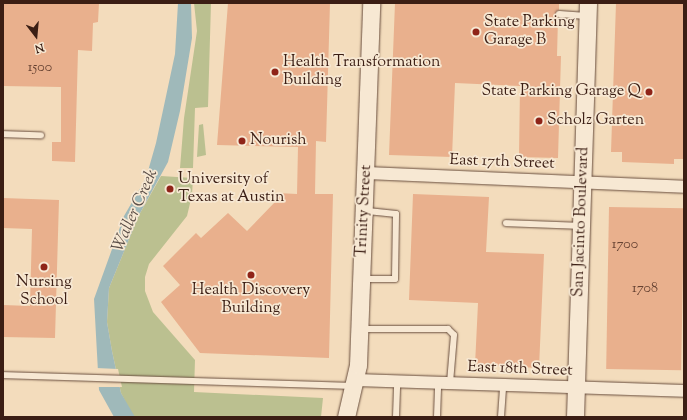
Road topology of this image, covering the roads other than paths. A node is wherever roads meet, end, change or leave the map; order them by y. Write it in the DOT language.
graph roads {
  1 [pos="371,3"];
  2 [pos="587,10"];
  3 [pos="559,14"];
  4 [pos="3,134"];
  5 [pos="41,135"];
  6 [pos="367,172"];
  7 [pos="583,182"];
  8 [pos="684,187"];
  9 [pos="365,211"];
  10 [pos="506,223"];
  11 [pos="582,226"];
  12 [pos="362,279"];
  13 [pos="359,329"];
  14 [pos="3,375"];
  15 [pos="396,381"];
  16 [pos="355,383"];
  17 [pos="444,383"];
  18 [pos="503,386"];
  19 [pos="577,388"];
  20 [pos="684,391"];
  21 [pos="346,417"];
  22 [pos="396,417"];
  23 [pos="437,417"];
  24 [pos="501,417"];
  25 [pos="575,417"];
  1 -- 6 [label="main road, Trinity Street"];
  2 -- 3 [label="lane"];
  2 -- 7 [label="main road, San Jacinto Boulevard"];
  4 -- 5 [label="lane"];
  6 -- 7 [label="street, East 17th Street"];
  6 -- 9 [label="main road, Trinity Street"];
  7 -- 8 [label="street, East 17th Street"];
  7 -- 11 [label="main road, San Jacinto Boulevard"];
  9 -- 12 [label="main road, Trinity Street"];
  9 -- 12 [label="lane"];
  10 -- 11 [label="lane"];
  11 -- 19 [label="main road, San Jacinto Boulevard"];
  12 -- 13 [label="main road, Trinity Street"];
  13 -- 16 [label="main road, Trinity Street"];
  13 -- 17 [label="lane"];
  14 -- 16 [label="lane"];
  15 -- 16 [label="street, East 18th Street"];
  15 -- 17 [label="street, East 18th Street"];
  15 -- 22 [label="lane"];
  16 -- 21 [label="main road, Trinity Street"];
  17 -- 18 [label="street, East 18th Street"];
  17 -- 23 [label="lane"];
  18 -- 19 [label="street, East 18th Street"];
  18 -- 24 [label="lane"];
  19 -- 20 [label="street, East 18th Street"];
  19 -- 25 [label="main road, San Jacinto Boulevard"];
}
